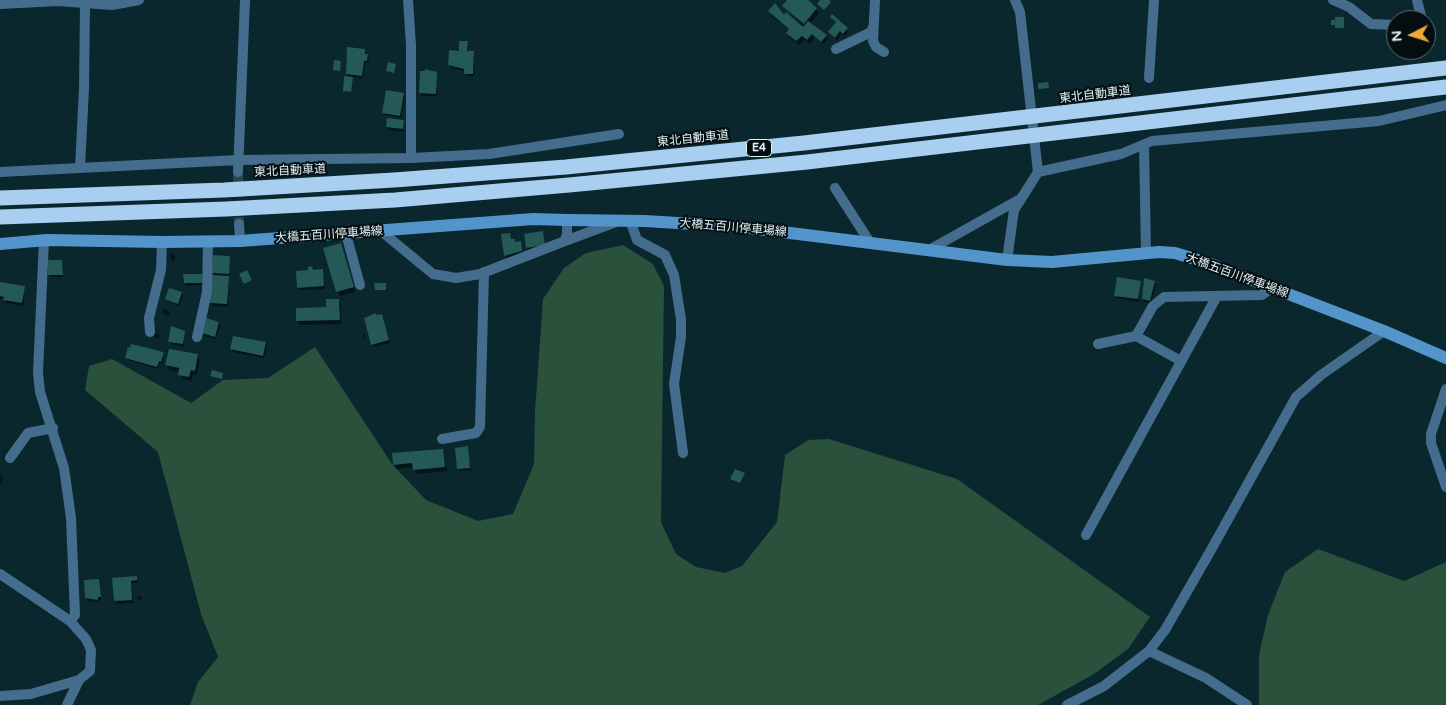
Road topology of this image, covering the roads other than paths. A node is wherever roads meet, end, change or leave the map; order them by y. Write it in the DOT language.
graph roads {
  1 [pos="139,0"];
  2 [pos="245,0"];
  3 [pos="408,0"];
  4 [pos="875,0"];
  5 [pos="1014,0"];
  6 [pos="1154,0"];
  7 [pos="1333,0"];
  8 [pos="126,1"];
  9 [pos="0,4"];
  10 [pos="85,4"];
  11 [pos="1386,24"];
  12 [pos="873,28"];
  13 [pos="836,49"];
  14 [pos="884,52"];
  15 [pos="1446,68"];
  16 [pos="1149,78"];
  17 [pos="1446,87"];
  18 [pos="1446,105"];
  19 [pos="619,134"];
  20 [pos="1144,145"];
  21 [pos="411,158"];
  22 [pos="238,160"];
  23 [pos="1037,167"];
  24 [pos="80,168"];
  25 [pos="0,172"];
  26 [pos="238,172"];
  27 [pos="835,188"];
  28 [pos="0,192"];
  29 [pos="68,197"];
  30 [pos="0,198"];
  31 [pos="1021,198"];
  32 [pos="69,215"];
  33 [pos="0,216"];
  34 [pos="0,220"];
  35 [pos="567,220"];
  36 [pos="626,220"];
  37 [pos="239,224"];
  38 [pos="381,231"];
  39 [pos="346,234"];
  40 [pos="44,240"];
  41 [pos="240,240"];
  42 [pos="208,241"];
  43 [pos="564,241"];
  44 [pos="162,242"];
  45 [pos="0,244"];
  46 [pos="871,244"];
  47 [pos="927,251"];
  48 [pos="1146,253"];
  49 [pos="1007,260"];
  50 [pos="484,272"];
  51 [pos="360,285"];
  52 [pos="1272,288"];
  53 [pos="1217,296"];
  54 [pos="1384,331"];
  55 [pos="150,332"];
  56 [pos="1136,336"];
  57 [pos="197,337"];
  58 [pos="1098,344"];
  59 [pos="1446,358"];
  60 [pos="1181,361"];
  61 [pos="1446,389"];
  62 [pos="52,428"];
  63 [pos="442,439"];
  64 [pos="683,453"];
  65 [pos="10,458"];
  66 [pos="1446,487"];
  67 [pos="1086,535"];
  68 [pos="0,574"];
  69 [pos="70,621"];
  70 [pos="1149,651"];
  71 [pos="79,680"];
  72 [pos="0,696"];
  73 [pos="67,705"];
  74 [pos="1067,705"];
  75 [pos="1247,705"];
  1 -- 8 [label="street"];
  2 -- 22 [label="street"];
  3 -- 21 [label="street"];
  4 -- 12 [label="street"];
  5 -- 23 [label="street"];
  6 -- 16 [label="street"];
  7 -- 11 [label="street"];
  8 -- 10 [label="street"];
  9 -- 10 [label="street"];
  10 -- 24 [label="street"];
  12 -- 13 [label="street"];
  12 -- 14 [label="street"];
  15 -- 29 [label="highway, 東北自動車道 / E4"];
  17 -- 32 [label="highway, E4"];
  18 -- 20 [label="street"];
  19 -- 21 [label="street"];
  20 -- 23 [label="street"];
  20 -- 48 [label="street"];
  21 -- 22 [label="street"];
  22 -- 24 [label="street"];
  22 -- 26 [label="street"];
  23 -- 31 [label="street"];
  24 -- 25 [label="street"];
  27 -- 46 [label="street"];
  28 -- 29 [label="highway"];
  29 -- 30 [label="highway, 東北自動車道 / E4"];
  31 -- 47 [label="street"];
  31 -- 49 [label="street"];
  32 -- 33 [label="highway, E4"];
  32 -- 34 [label="highway"];
  35 -- 36 [label="main road, 大橋五百川停車場線"];
  35 -- 38 [label="main road, 大橋五百川停車場線"];
  35 -- 43 [label="street"];
  36 -- 43 [label="street"];
  36 -- 46 [label="main road, 大橋五百川停車場線"];
  36 -- 64 [label="street"];
  37 -- 41 [label="street"];
  38 -- 39 [label="main road, 大橋五百川停車場線"];
  38 -- 50 [label="street"];
  39 -- 41 [label="main road, 大橋五百川停車場線"];
  39 -- 51 [label="street"];
  40 -- 44 [label="main road, 大橋五百川停車場線"];
  40 -- 45 [label="main road, 大橋五百川停車場線"];
  40 -- 62 [label="street"];
  41 -- 42 [label="main road, 大橋五百川停車場線"];
  42 -- 44 [label="main road, 大橋五百川停車場線"];
  42 -- 57 [label="street"];
  43 -- 50 [label="street"];
  44 -- 55 [label="street"];
  46 -- 47 [label="main road, 大橋五百川停車場線"];
  47 -- 49 [label="main road, 大橋五百川停車場線"];
  48 -- 49 [label="main road, 大橋五百川停車場線"];
  48 -- 52 [label="main road, 大橋五百川停車場線"];
  50 -- 63 [label="street"];
  52 -- 53 [label="street"];
  52 -- 54 [label="main road, 大橋五百川停車場線"];
  53 -- 56 [label="street"];
  53 -- 60 [label="street"];
  54 -- 59 [label="main road, 大橋五百川停車場線"];
  54 -- 70 [label="street"];
  56 -- 58 [label="street"];
  56 -- 60 [label="street"];
  60 -- 67 [label="street"];
  61 -- 66 [label="street"];
  62 -- 65 [label="street"];
  62 -- 69 [label="street"];
  68 -- 69 [label="street"];
  69 -- 71 [label="street"];
  70 -- 74 [label="street"];
  70 -- 75 [label="street"];
  71 -- 72 [label="street"];
  71 -- 73 [label="street"];
}
